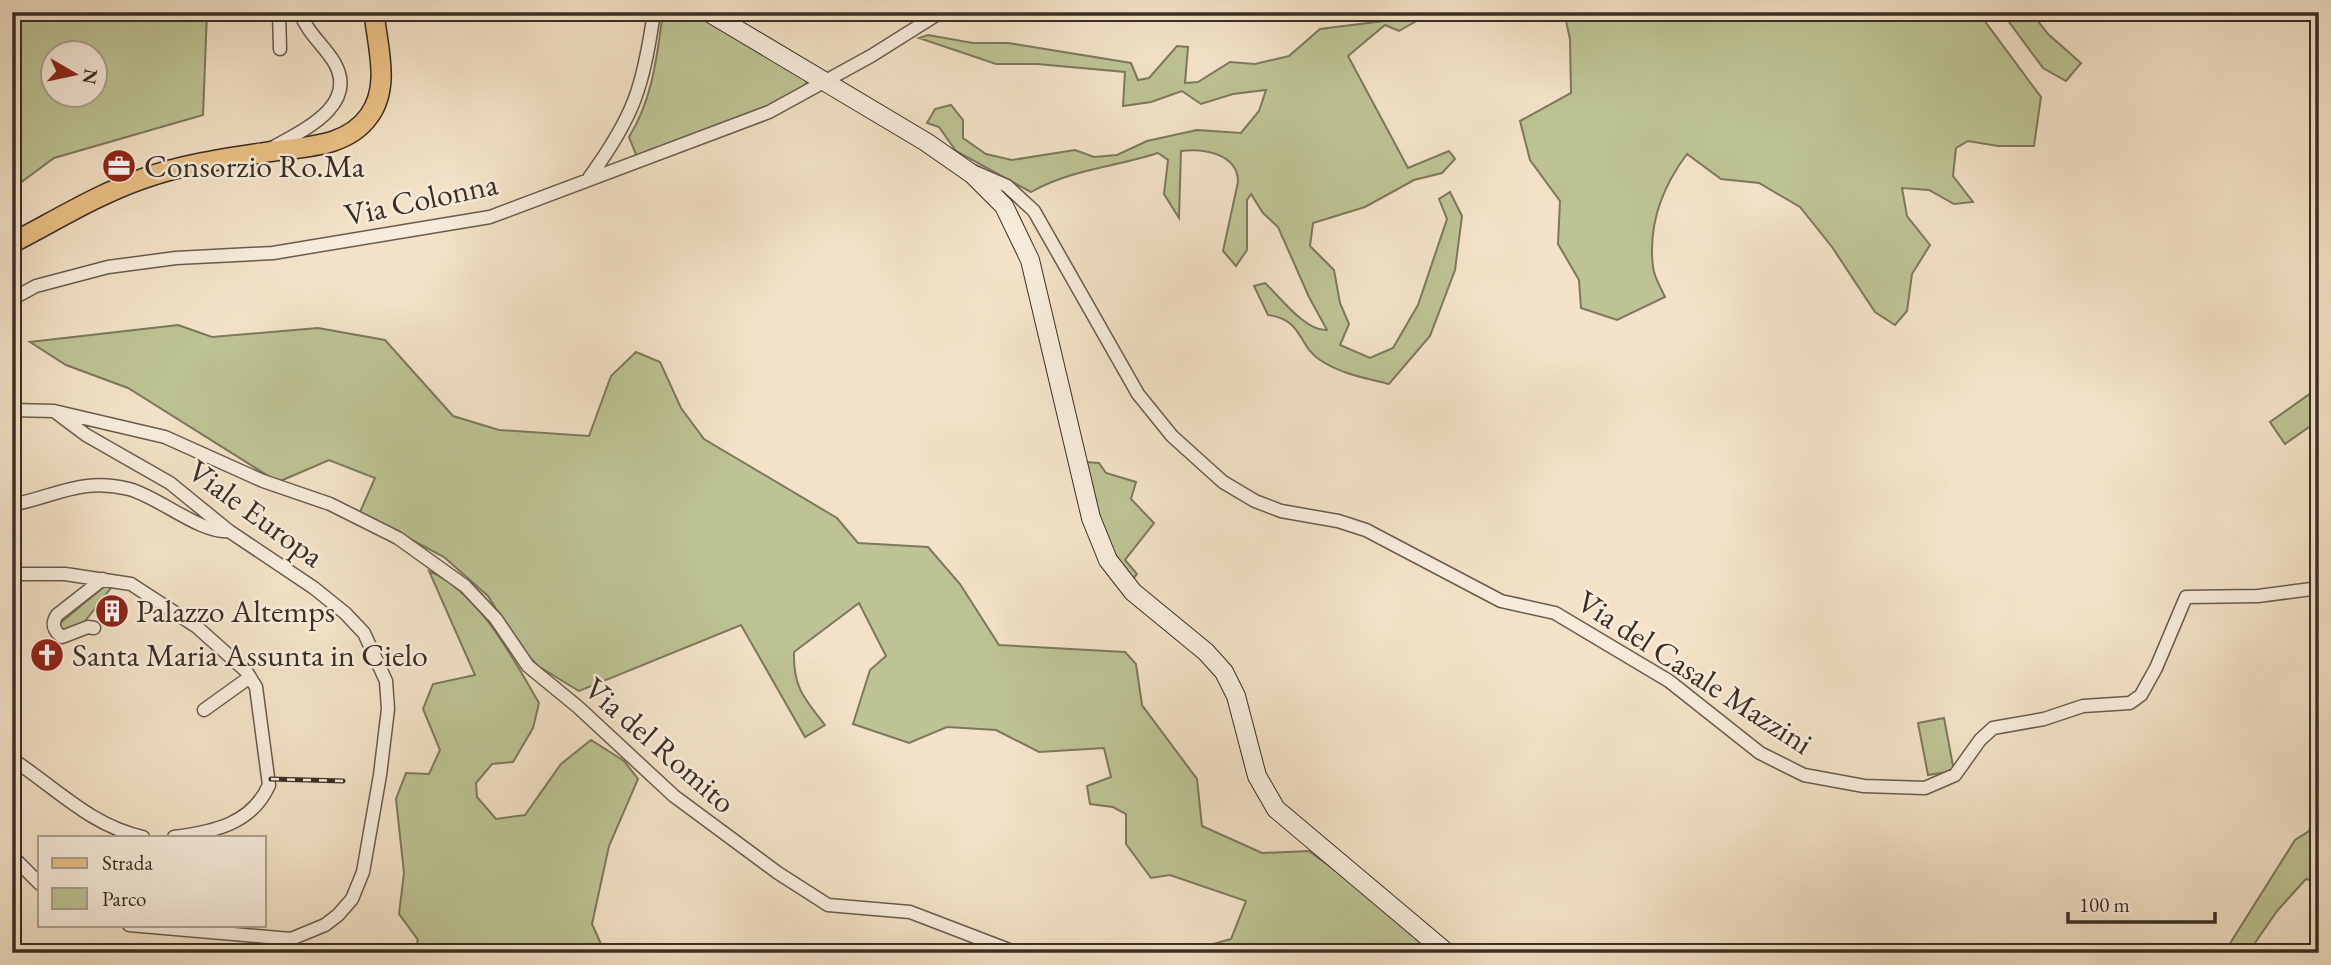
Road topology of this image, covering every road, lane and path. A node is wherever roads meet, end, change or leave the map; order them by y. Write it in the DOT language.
graph roads {
  1 [pos="279,12"];
  2 [pos="300,12"];
  3 [pos="374,12"];
  4 [pos="654,12"];
  5 [pos="708,12"];
  6 [pos="941,12"];
  7 [pos="280,49"];
  8 [pos="822,82"];
  9 [pos="266,152"];
  10 [pos="964,168"];
  11 [pos="589,178"];
  12 [pos="12,243"];
  13 [pos="12,299"];
  14 [pos="12,410"];
  15 [pos="54,411"];
  16 [pos="12,505"];
  17 [pos="229,531"];
  18 [pos="12,574"];
  19 [pos="103,579"];
  20 [pos="2319,588"];
  21 [pos="94,628"];
  22 [pos="250,677"];
  23 [pos="204,710"];
  24 [pos="12,759"];
  25 [pos="138,836"];
  26 [pos="182,836"];
  27 [pos="12,856"];
  28 [pos="38,882"];
  29 [pos="141,926"];
  30 [pos="1017,953"];
  31 [pos="1447,953"];
  1 -- 7 [label="street"];
  2 -- 9 [label="street"];
  3 -- 9 [label="main road"];
  4 -- 11 [label="street"];
  5 -- 8 [label="street"];
  6 -- 8 [label="street, Via Colonna"];
  8 -- 10 [label="street"];
  8 -- 11 [label="street, Via Colonna"];
  9 -- 12 [label="main road"];
  10 -- 20 [label="street, Via del Casale Mazzini"];
  10 -- 31 [label="street"];
  11 -- 13 [label="street, Via Colonna"];
  14 -- 15 [label="street"];
  15 -- 17 [label="street, Viale Europa"];
  15 -- 30 [label="street, Via del Romito"];
  16 -- 17 [label="street"];
  17 -- 29 [label="street, Viale Europa"];
  18 -- 19 [label="street"];
  19 -- 21 [label="street"];
  19 -- 22 [label="street"];
  22 -- 23 [label="street"];
  22 -- 26 [label="street"];
  24 -- 25 [label="street"];
  27 -- 28 [label="street"];
}
